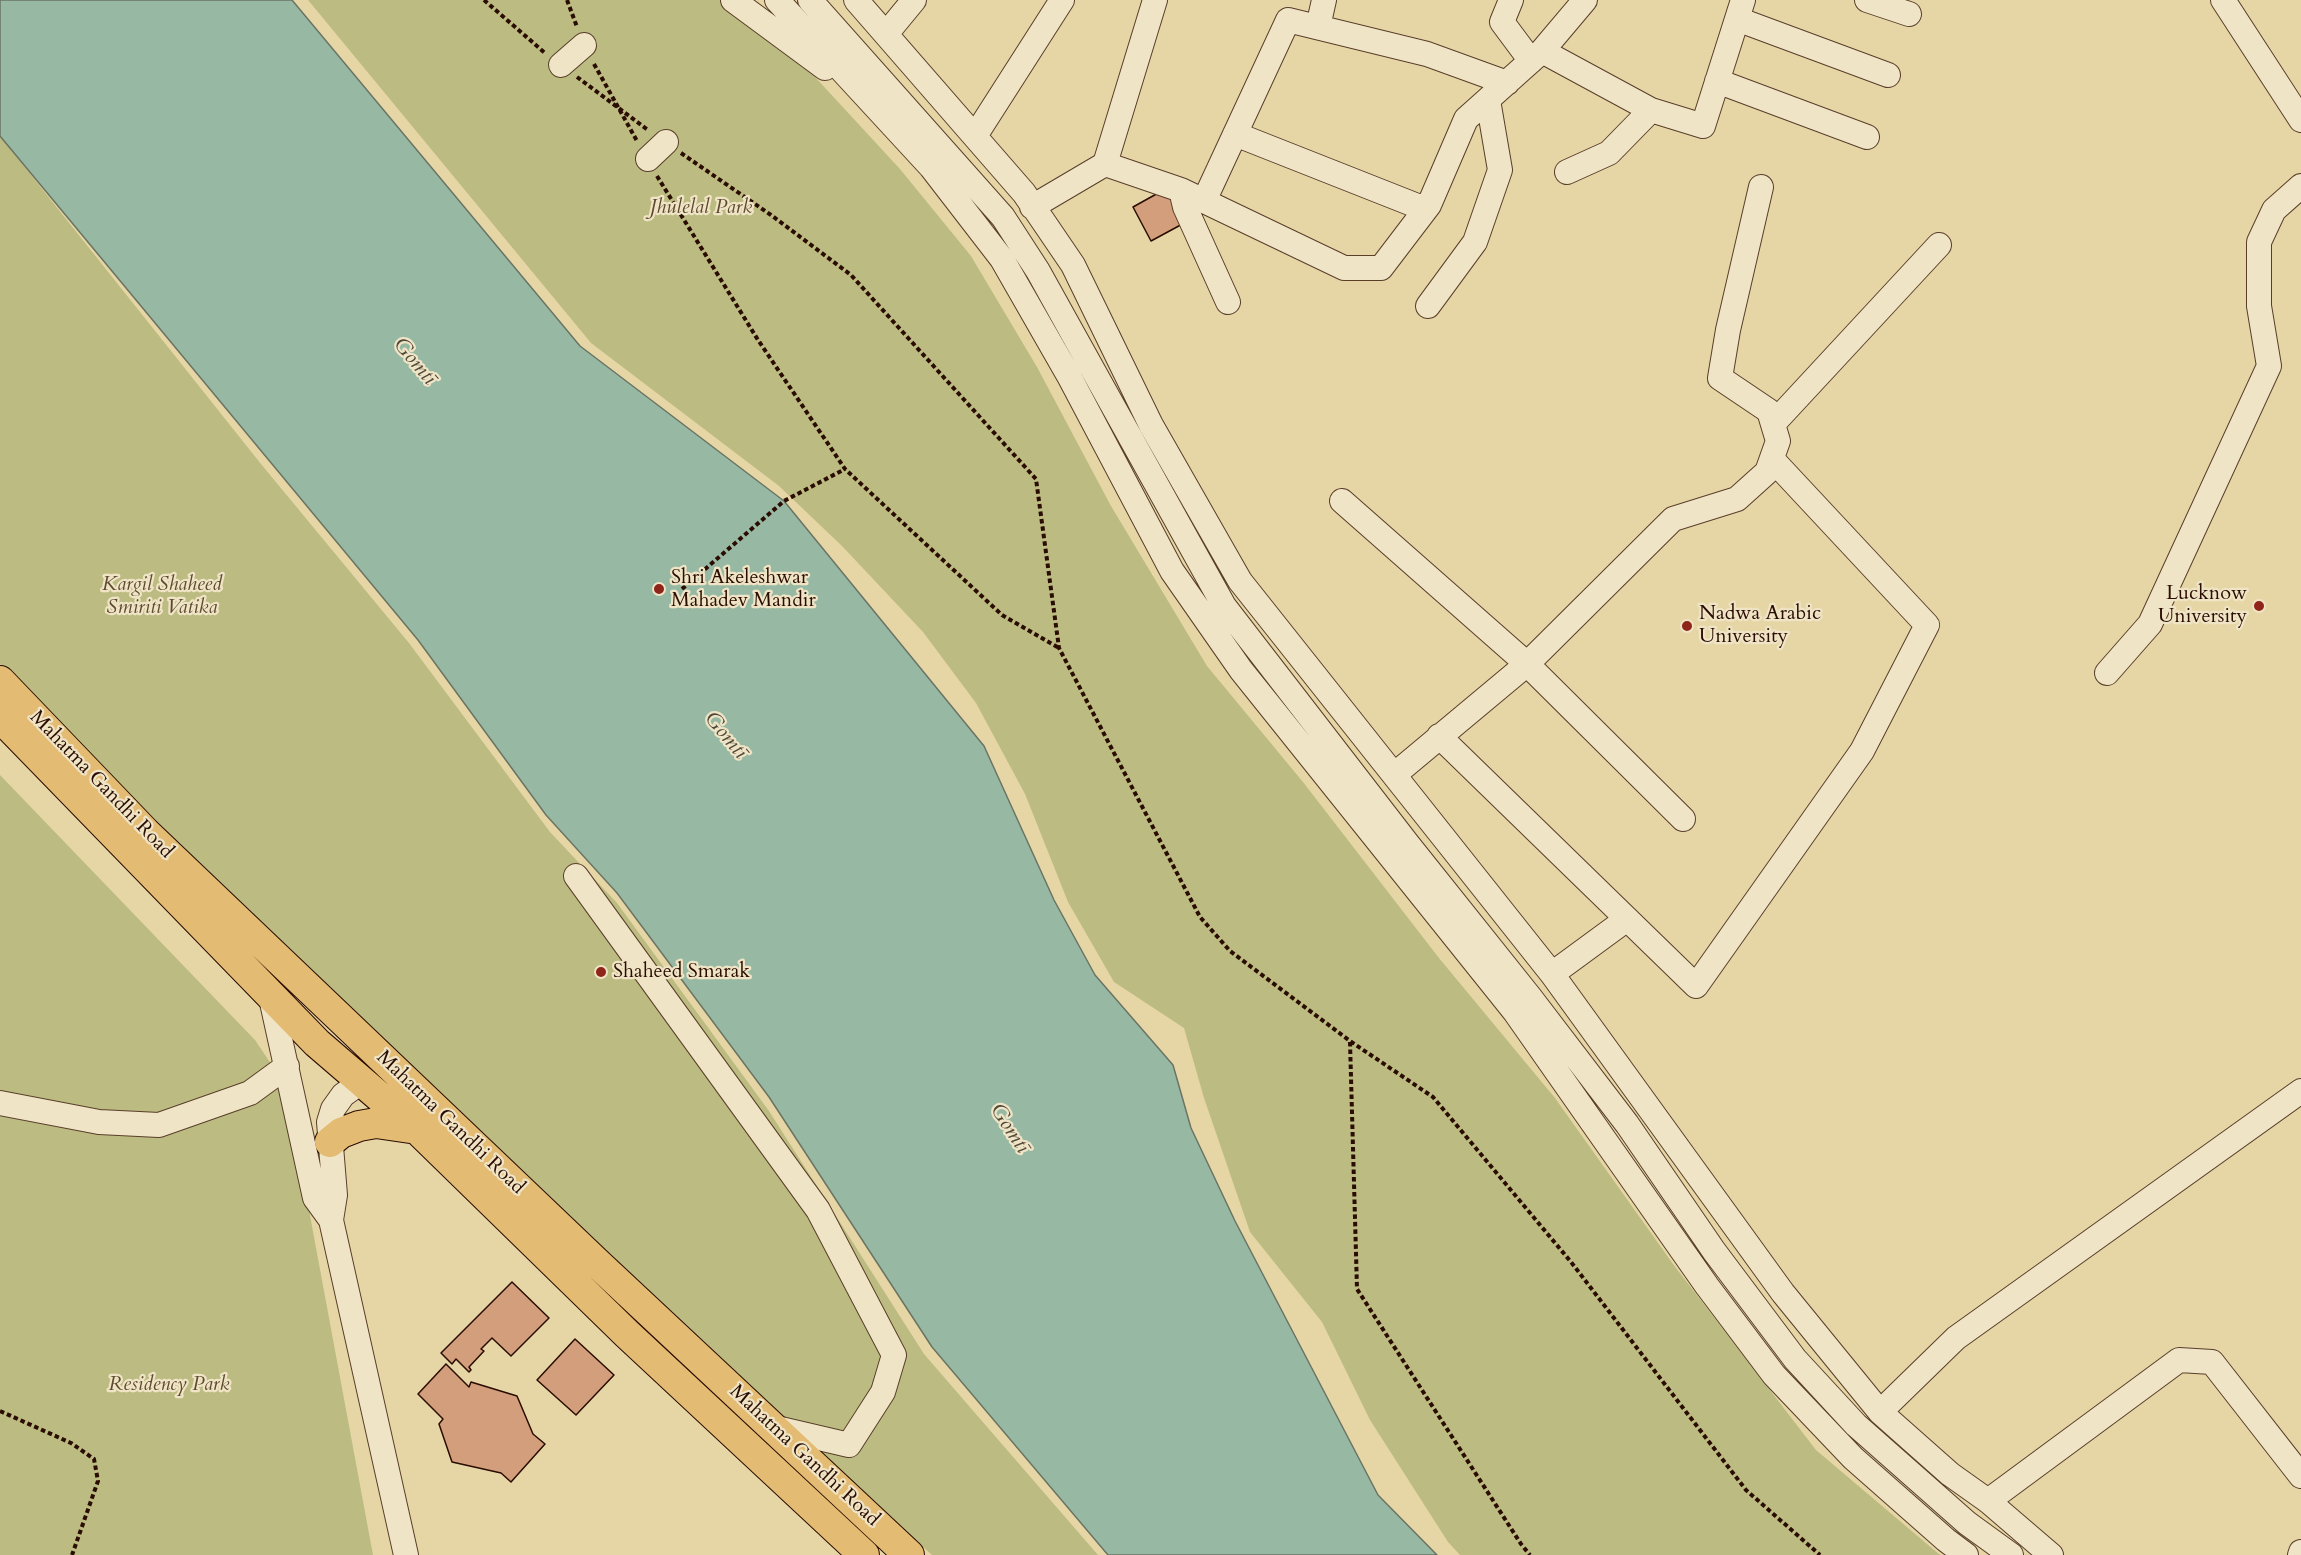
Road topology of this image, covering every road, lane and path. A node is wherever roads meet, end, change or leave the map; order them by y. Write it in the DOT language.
graph roads {
  1 [pos="484,0"];
  2 [pos="567,0"];
  3 [pos="733,0"];
  4 [pos="777,0"];
  5 [pos="810,0"];
  6 [pos="914,0"];
  7 [pos="1062,0"];
  8 [pos="1155,0"];
  9 [pos="1324,0"];
  10 [pos="1510,0"];
  11 [pos="1585,0"];
  12 [pos="1867,0"];
  13 [pos="2223,0"];
  14 [pos="859,1"];
  15 [pos="1740,10"];
  16 [pos="1909,14"];
  17 [pos="1318,27"];
  18 [pos="886,34"];
  19 [pos="584,45"];
  20 [pos="1537,56"];
  21 [pos="561,65"];
  22 [pos="1888,75"];
  23 [pos="1717,81"];
  24 [pos="1507,83"];
  25 [pos="868,99"];
  26 [pos="1488,100"];
  27 [pos="618,109"];
  28 [pos="1651,110"];
  29 [pos="2301,120"];
  30 [pos="1235,134"];
  31 [pos="975,136"];
  32 [pos="1868,136"];
  33 [pos="666,142"];
  34 [pos="648,159"];
  35 [pos="1105,164"];
  36 [pos="1567,172"];
  37 [pos="2301,186"];
  38 [pos="1761,187"];
  39 [pos="1181,190"];
  40 [pos="1204,201"];
  41 [pos="1032,207"];
  42 [pos="1425,209"];
  43 [pos="1939,245"];
  44 [pos="1228,302"];
  45 [pos="1428,306"];
  46 [pos="1773,424"];
  47 [pos="1772,459"];
  48 [pos="845,470"];
  49 [pos="1341,501"];
  50 [pos="682,589"];
  51 [pos="1059,648"];
  52 [pos="1527,664"];
  53 [pos="2107,673"];
  54 [pos="0,681"];
  55 [pos="0,717"];
  56 [pos="1439,736"];
  57 [pos="1394,775"];
  58 [pos="1683,819"];
  59 [pos="576,876"];
  60 [pos="1627,919"];
  61 [pos="1552,974"];
  62 [pos="271,998"];
  63 [pos="1350,1041"];
  64 [pos="287,1066"];
  65 [pos="361,1082"];
  66 [pos="2301,1091"];
  67 [pos="0,1103"];
  68 [pos="417,1129"];
  69 [pos="330,1142"];
  70 [pos="331,1220"];
  71 [pos="0,1411"];
  72 [pos="1880,1412"];
  73 [pos="772,1427"];
  74 [pos="2301,1476"];
  75 [pos="1988,1501"];
  76 [pos="72,1555"];
  77 [pos="406,1555"];
  78 [pos="864,1555"];
  79 [pos="909,1555"];
  80 [pos="1530,1555"];
  81 [pos="1820,1555"];
  82 [pos="1966,1555"];
  83 [pos="2011,1555"];
  84 [pos="2051,1555"];
  1 -- 21 [label="path"];
  2 -- 19 [label="path"];
  3 -- 25 [label="street"];
  4 -- 25 [label="street"];
  5 -- 83 [label="street"];
  6 -- 18 [label="street"];
  7 -- 31 [label="street"];
  8 -- 35 [label="street"];
  9 -- 17 [label="street"];
  10 -- 20 [label="street"];
  11 -- 20 [label="street"];
  12 -- 16 [label="street"];
  13 -- 29 [label="street"];
  14 -- 18 [label="street"];
  15 -- 22 [label="street"];
  15 -- 23 [label="street"];
  17 -- 24 [label="street"];
  17 -- 30 [label="street"];
  18 -- 31 [label="street"];
  19 -- 21 [label="street"];
  19 -- 27 [label="path"];
  20 -- 24 [label="street"];
  20 -- 28 [label="street"];
  21 -- 27 [label="path"];
  23 -- 28 [label="street"];
  23 -- 32 [label="street"];
  24 -- 26 [label="street"];
  25 -- 82 [label="street"];
  26 -- 42 [label="street"];
  26 -- 45 [label="street"];
  27 -- 33 [label="path"];
  27 -- 34 [label="path"];
  28 -- 36 [label="street"];
  30 -- 40 [label="street"];
  30 -- 42 [label="street"];
  31 -- 41 [label="street"];
  33 -- 34 [label="street"];
  33 -- 51 [label="path"];
  34 -- 48 [label="path"];
  35 -- 39 [label="street"];
  35 -- 41 [label="street"];
  37 -- 53 [label="street"];
  38 -- 46 [label="street"];
  39 -- 40 [label="street"];
  39 -- 44 [label="street"];
  40 -- 42 [label="street"];
  41 -- 57 [label="street"];
  43 -- 46 [label="street"];
  46 -- 47 [label="street"];
  47 -- 52 [label="street"];
  47 -- 60 [label="street"];
  48 -- 50 [label="path"];
  48 -- 51 [label="path"];
  49 -- 52 [label="street"];
  51 -- 63 [label="path"];
  52 -- 56 [label="street"];
  52 -- 58 [label="street"];
  54 -- 73 [label="main road, Mahatma Gandhi Road"];
  55 -- 62 [label="main road, Mahatma Gandhi Road"];
  56 -- 57 [label="street"];
  56 -- 60 [label="street"];
  57 -- 61 [label="street"];
  59 -- 73 [label="street"];
  60 -- 61 [label="street"];
  61 -- 72 [label="street"];
  62 -- 64 [label="street"];
  62 -- 65 [label="main road, Mahatma Gandhi Road"];
  63 -- 80 [label="path"];
  63 -- 81 [label="path"];
  64 -- 67 [label="street"];
  64 -- 70 [label="street"];
  65 -- 68 [label="main road, Mahatma Gandhi Road"];
  65 -- 69 [label="street"];
  66 -- 72 [label="street"];
  68 -- 69 [label="main road"];
  68 -- 78 [label="main road, Mahatma Gandhi Road"];
  69 -- 70 [label="street"];
  70 -- 77 [label="street"];
  71 -- 76 [label="path"];
  72 -- 75 [label="street"];
  73 -- 79 [label="main road, Mahatma Gandhi Road"];
  74 -- 75 [label="street"];
  75 -- 84 [label="street"];
}
